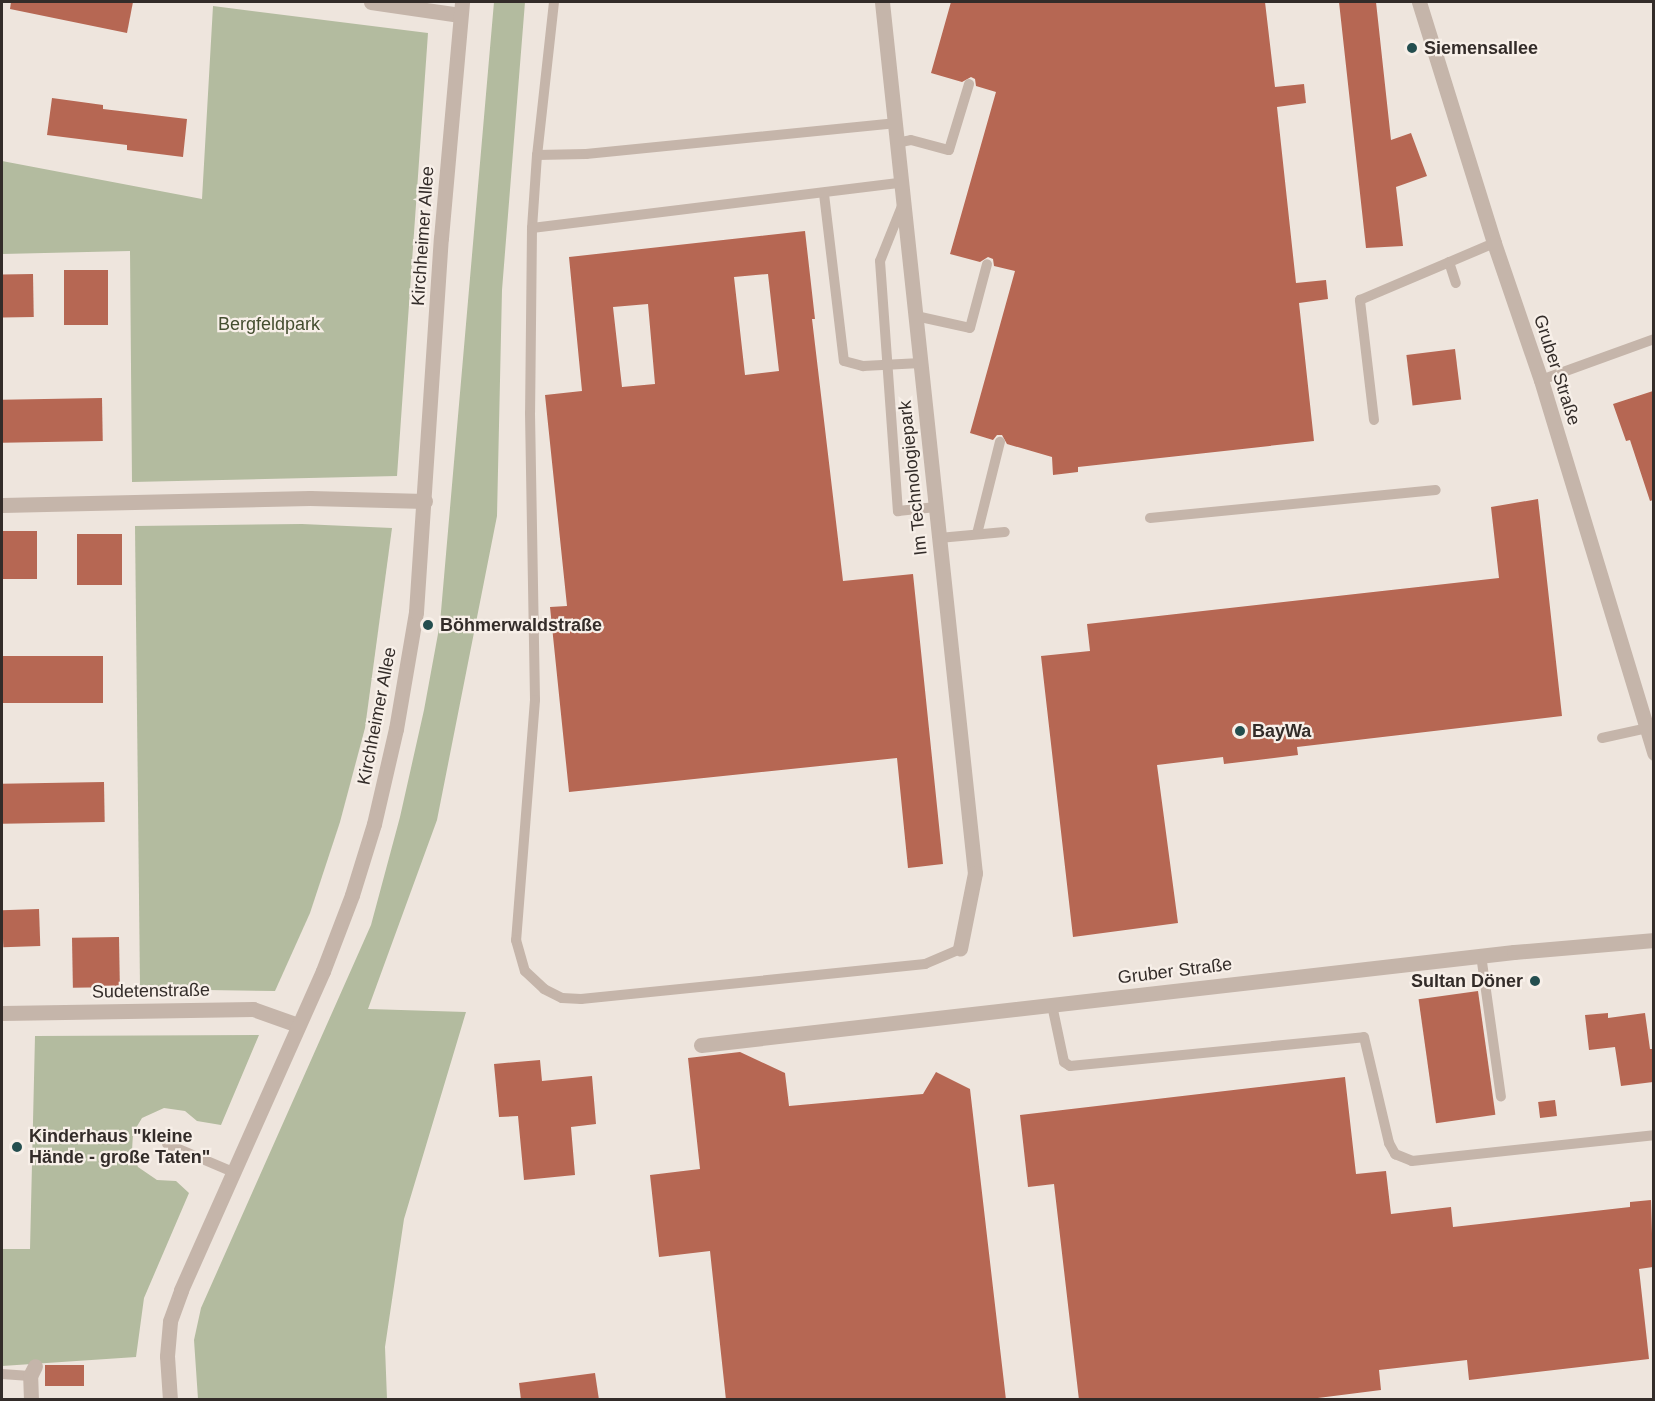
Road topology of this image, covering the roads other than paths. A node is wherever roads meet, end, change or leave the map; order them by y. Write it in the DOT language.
graph roads {
  1 [pos="371,2"];
  2 [pos="554,2"];
  3 [pos="882,2"];
  4 [pos="1419,2"];
  5 [pos="461,8"];
  6 [pos="969,84"];
  7 [pos="894,123"];
  8 [pos="896,143"];
  9 [pos="537,155"];
  10 [pos="900,183"];
  11 [pos="824,194"];
  12 [pos="903,204"];
  13 [pos="532,228"];
  14 [pos="1494,243"];
  15 [pos="1449,262"];
  16 [pos="987,264"];
  17 [pos="1456,283"];
  18 [pos="916,316"];
  19 [pos="1653,339"];
  20 [pos="921,363"];
  21 [pos="888,366"];
  22 [pos="1541,380"];
  23 [pos="1374,420"];
  24 [pos="1000,442"];
  25 [pos="1436,490"];
  26 [pos="425,501"];
  27 [pos="2,505"];
  28 [pos="936,507"];
  29 [pos="1150,518"];
  30 [pos="1005,532"];
  31 [pos="977,534"];
  32 [pos="939,538"];
  33 [pos="1647,728"];
  34 [pos="1602,738"];
  35 [pos="1653,753"];
  36 [pos="1653,940"];
  37 [pos="960,949"];
  38 [pos="1481,955"];
  39 [pos="1052,1005"];
  40 [pos="2,1013"];
  41 [pos="298,1025"];
  42 [pos="701,1045"];
  43 [pos="1501,1097"];
  44 [pos="1653,1135"];
  45 [pos="167,1144"];
  46 [pos="233,1172"];
  47 [pos="33,1371"];
  48 [pos="2,1374"];
  49 [pos="31,1400"];
  50 [pos="170,1400"];
  1 -- 5 [label="street"];
  2 -- 9 [label="lane"];
  3 -- 7 [label="street, Im Technologiepark"];
  4 -- 14 [label="street, Gruber Straße"];
  5 -- 26 [label="street, Kirchheimer Allee"];
  6 -- 8 [label="lane"];
  7 -- 8 [label="street, Im Technologiepark"];
  7 -- 9 [label="lane"];
  8 -- 10 [label="street, Im Technologiepark"];
  9 -- 13 [label="lane"];
  10 -- 11 [label="lane"];
  10 -- 12 [label="street, Im Technologiepark"];
  11 -- 13 [label="lane"];
  11 -- 21 [label="lane"];
  12 -- 18 [label="street, Im Technologiepark"];
  12 -- 21 [label="lane"];
  13 -- 37 [label="lane"];
  14 -- 15 [label="lane"];
  14 -- 22 [label="street, Gruber Straße"];
  15 -- 17 [label="lane"];
  15 -- 23 [label="lane"];
  16 -- 18 [label="lane"];
  18 -- 20 [label="street, Im Technologiepark"];
  19 -- 22 [label="lane"];
  20 -- 21 [label="lane"];
  20 -- 28 [label="street, Im Technologiepark"];
  21 -- 28 [label="lane"];
  22 -- 33 [label="street, Gruber Straße"];
  24 -- 31 [label="lane"];
  25 -- 29 [label="lane"];
  26 -- 27 [label="street"];
  26 -- 41 [label="street, Kirchheimer Allee"];
  28 -- 32 [label="street, Im Technologiepark"];
  30 -- 31 [label="lane"];
  31 -- 32 [label="lane"];
  32 -- 37 [label="street, Im Technologiepark"];
  33 -- 34 [label="lane"];
  33 -- 35 [label="street, Gruber Straße"];
  36 -- 38 [label="street, Gruber Straße"];
  38 -- 39 [label="street, Gruber Straße"];
  38 -- 43 [label="lane"];
  39 -- 42 [label="street, Gruber Straße"];
  39 -- 44 [label="lane"];
  40 -- 41 [label="street, Sudetenstraße"];
  41 -- 46 [label="street, Kirchheimer Allee"];
  45 -- 46 [label="lane"];
  46 -- 50 [label="street, Kirchheimer Allee"];
  47 -- 48 [label="lane"];
  47 -- 49 [label="street"];
}
